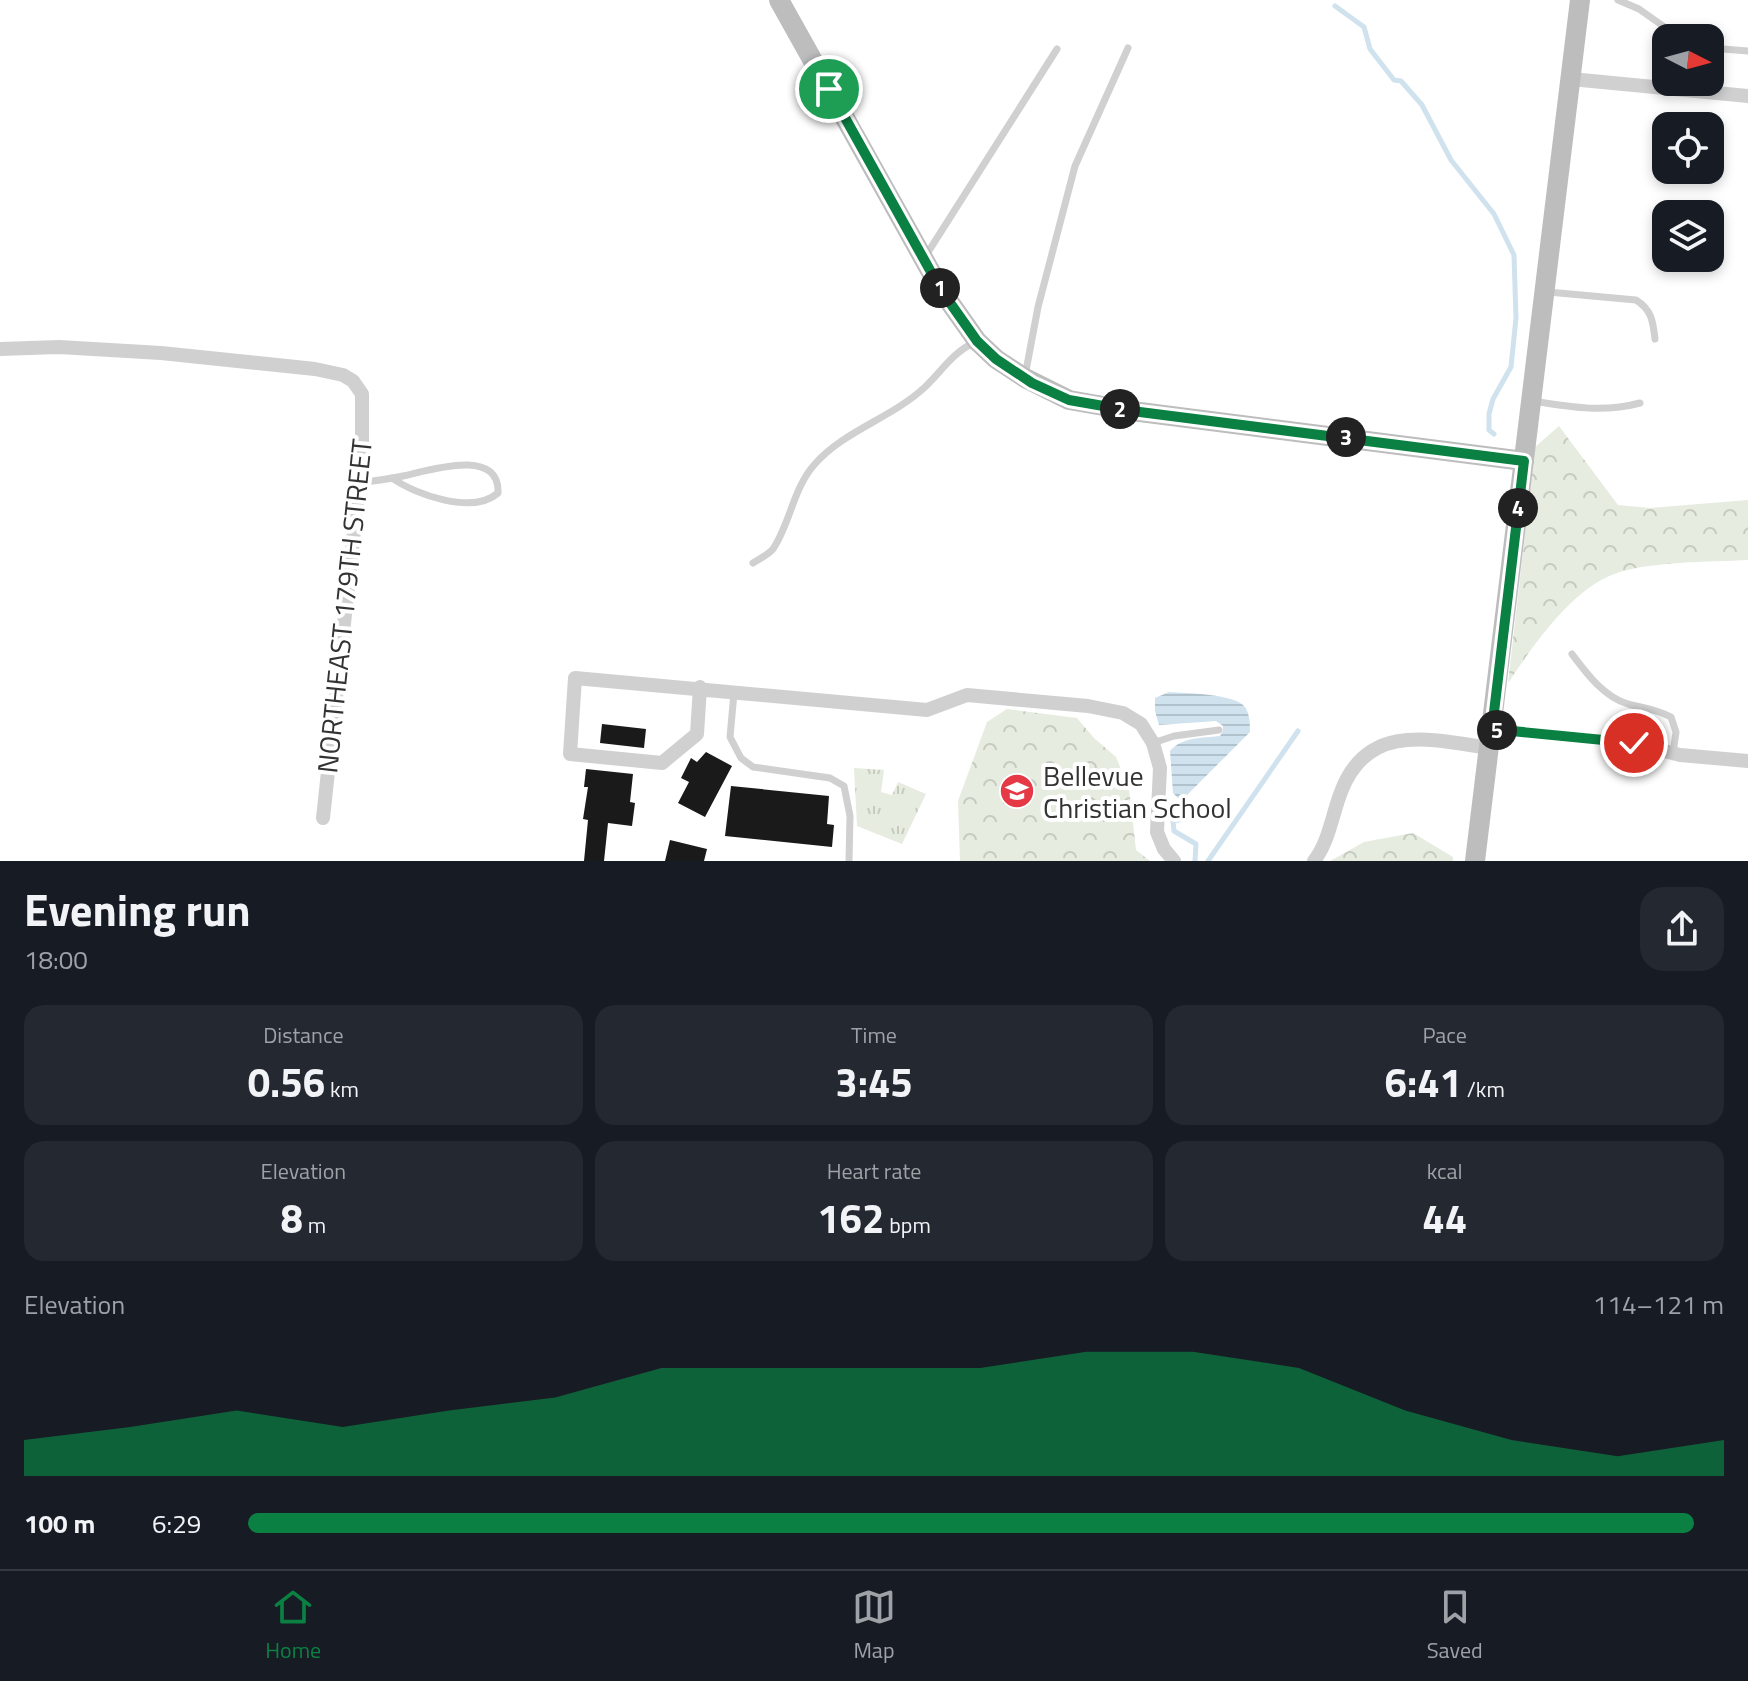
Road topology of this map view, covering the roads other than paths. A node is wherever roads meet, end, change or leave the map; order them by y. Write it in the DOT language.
graph roads {
  1 [pos="779,0"];
  2 [pos="1580,0"];
  3 [pos="1618,0"];
  4 [pos="1660,24"];
  5 [pos="1128,48"];
  6 [pos="1057,49"];
  7 [pos="1724,49"];
  8 [pos="1748,51"];
  9 [pos="1571,79"];
  10 [pos="1748,96"];
  11 [pos="924,259"];
  12 [pos="1546,292"];
  13 [pos="1655,339"];
  14 [pos="977,341"];
  15 [pos="0,349"];
  16 [pos="1025,378"];
  17 [pos="1532,401"];
  18 [pos="1640,403"];
  19 [pos="1524,461"];
  20 [pos="392,478"];
  21 [pos="359,483"];
  22 [pos="753,563"];
  23 [pos="1572,654"];
  24 [pos="700,687"];
  25 [pos="734,690"];
  26 [pos="1219,730"];
  27 [pos="1490,738"];
  28 [pos="1153,743"];
  29 [pos="1673,754"];
  30 [pos="1748,761"];
  31 [pos="323,818"];
  32 [pos="849,861"];
  33 [pos="1174,861"];
  34 [pos="1314,861"];
  35 [pos="1475,861"];
  1 -- 11 [label="street"];
  2 -- 9 [label="street"];
  3 -- 4 [label="lane"];
  5 -- 16 [label="lane"];
  6 -- 11 [label="lane"];
  7 -- 8 [label="lane"];
  9 -- 10 [label="street"];
  9 -- 12 [label="street"];
  11 -- 14 [label="street"];
  12 -- 13 [label="lane"];
  12 -- 17 [label="street"];
  14 -- 16 [label="street"];
  14 -- 22 [label="lane"];
  15 -- 21 [label="street, NORTHEAST 179TH STREET"];
  16 -- 19 [label="street"];
  17 -- 18 [label="lane"];
  17 -- 19 [label="street"];
  19 -- 27 [label="street"];
  20 -- 20 [label="lane"];
  20 -- 21 [label="lane"];
  21 -- 31 [label="street, NORTHEAST 179TH STREET"];
  23 -- 29 [label="lane"];
  24 -- 24 [label="street"];
  24 -- 25 [label="street"];
  25 -- 28 [label="street"];
  25 -- 32 [label="lane"];
  26 -- 28 [label="lane"];
  27 -- 29 [label="street"];
  27 -- 34 [label="street"];
  27 -- 35 [label="street"];
  28 -- 33 [label="street"];
  29 -- 30 [label="street"];
}
